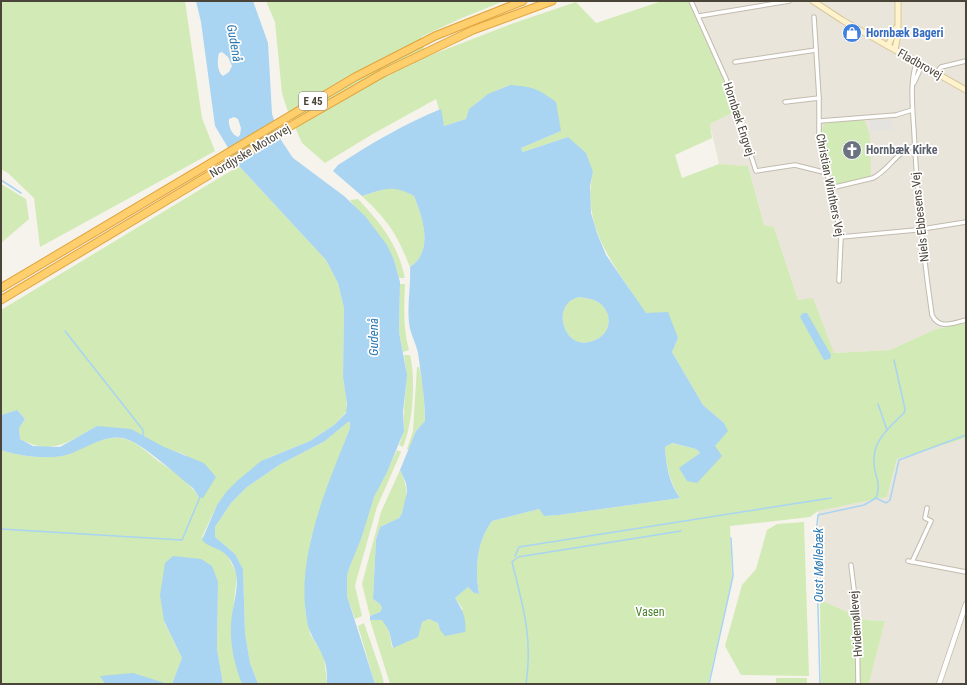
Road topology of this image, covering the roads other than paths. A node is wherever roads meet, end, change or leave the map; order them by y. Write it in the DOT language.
graph roads {
  1 [pos="523,1"];
  2 [pos="552,1"];
  3 [pos="691,1"];
  4 [pos="789,1"];
  5 [pos="813,1"];
  6 [pos="898,1"];
  7 [pos="699,16"];
  8 [pos="814,17"];
  9 [pos="897,26"];
  10 [pos="888,46"];
  11 [pos="895,49"];
  12 [pos="816,50"];
  13 [pos="966,61"];
  14 [pos="735,62"];
  15 [pos="920,64"];
  16 [pos="936,73"];
  17 [pos="966,90"];
  18 [pos="819,98"];
  19 [pos="785,102"];
  20 [pos="912,110"];
  21 [pos="820,121"];
  22 [pos="914,146"];
  23 [pos="827,173"];
  24 [pos="831,188"];
  25 [pos="966,222"];
  26 [pos="920,230"];
  27 [pos="841,237"];
  28 [pos="839,281"];
  29 [pos="1,288"];
  30 [pos="1,300"];
  31 [pos="966,320"];
  32 [pos="927,508"];
  33 [pos="908,561"];
  34 [pos="912,562"];
  35 [pos="851,564"];
  36 [pos="966,572"];
  37 [pos="966,604"];
  38 [pos="858,684"];
  39 [pos="939,684"];
  1 -- 29 [label="highway, Nordjyske Motorvej / E 45"];
  2 -- 30 [label="highway, Nordjyske Motorvej / E 45"];
  3 -- 7 [label="street, Hornbæk Engvej"];
  4 -- 7 [label="street"];
  5 -- 10 [label="main road, Fladbrovej"];
  6 -- 9 [label="main road"];
  7 -- 23 [label="street, Hornbæk Engvej"];
  8 -- 12 [label="street, Christian Winthers Vej"];
  9 -- 10 [label="main road"];
  9 -- 11 [label="main road"];
  10 -- 11 [label="main road, Fladbrovej"];
  11 -- 15 [label="main road, Fladbrovej"];
  12 -- 14 [label="street"];
  12 -- 18 [label="street, Christian Winthers Vej"];
  13 -- 16 [label="street"];
  15 -- 16 [label="main road, Fladbrovej"];
  15 -- 20 [label="street, Niels Ebbesens Vej"];
  16 -- 17 [label="main road, Fladbrovej"];
  18 -- 19 [label="street"];
  18 -- 21 [label="street, Christian Winthers Vej"];
  20 -- 21 [label="street"];
  20 -- 22 [label="street, Niels Ebbesens Vej"];
  21 -- 23 [label="street, Christian Winthers Vej"];
  22 -- 24 [label="street"];
  22 -- 26 [label="street, Niels Ebbesens Vej"];
  23 -- 24 [label="street, Christian Winthers Vej"];
  24 -- 27 [label="street, Christian Winthers Vej"];
  25 -- 26 [label="street"];
  26 -- 27 [label="street"];
  26 -- 31 [label="street, Niels Ebbesens Vej"];
  27 -- 28 [label="street, Christian Winthers Vej"];
  32 -- 34 [label="street"];
  33 -- 34 [label="street"];
  34 -- 36 [label="street"];
  35 -- 38 [label="street, Hvidemøllevej"];
  37 -- 39 [label="street"];
}
